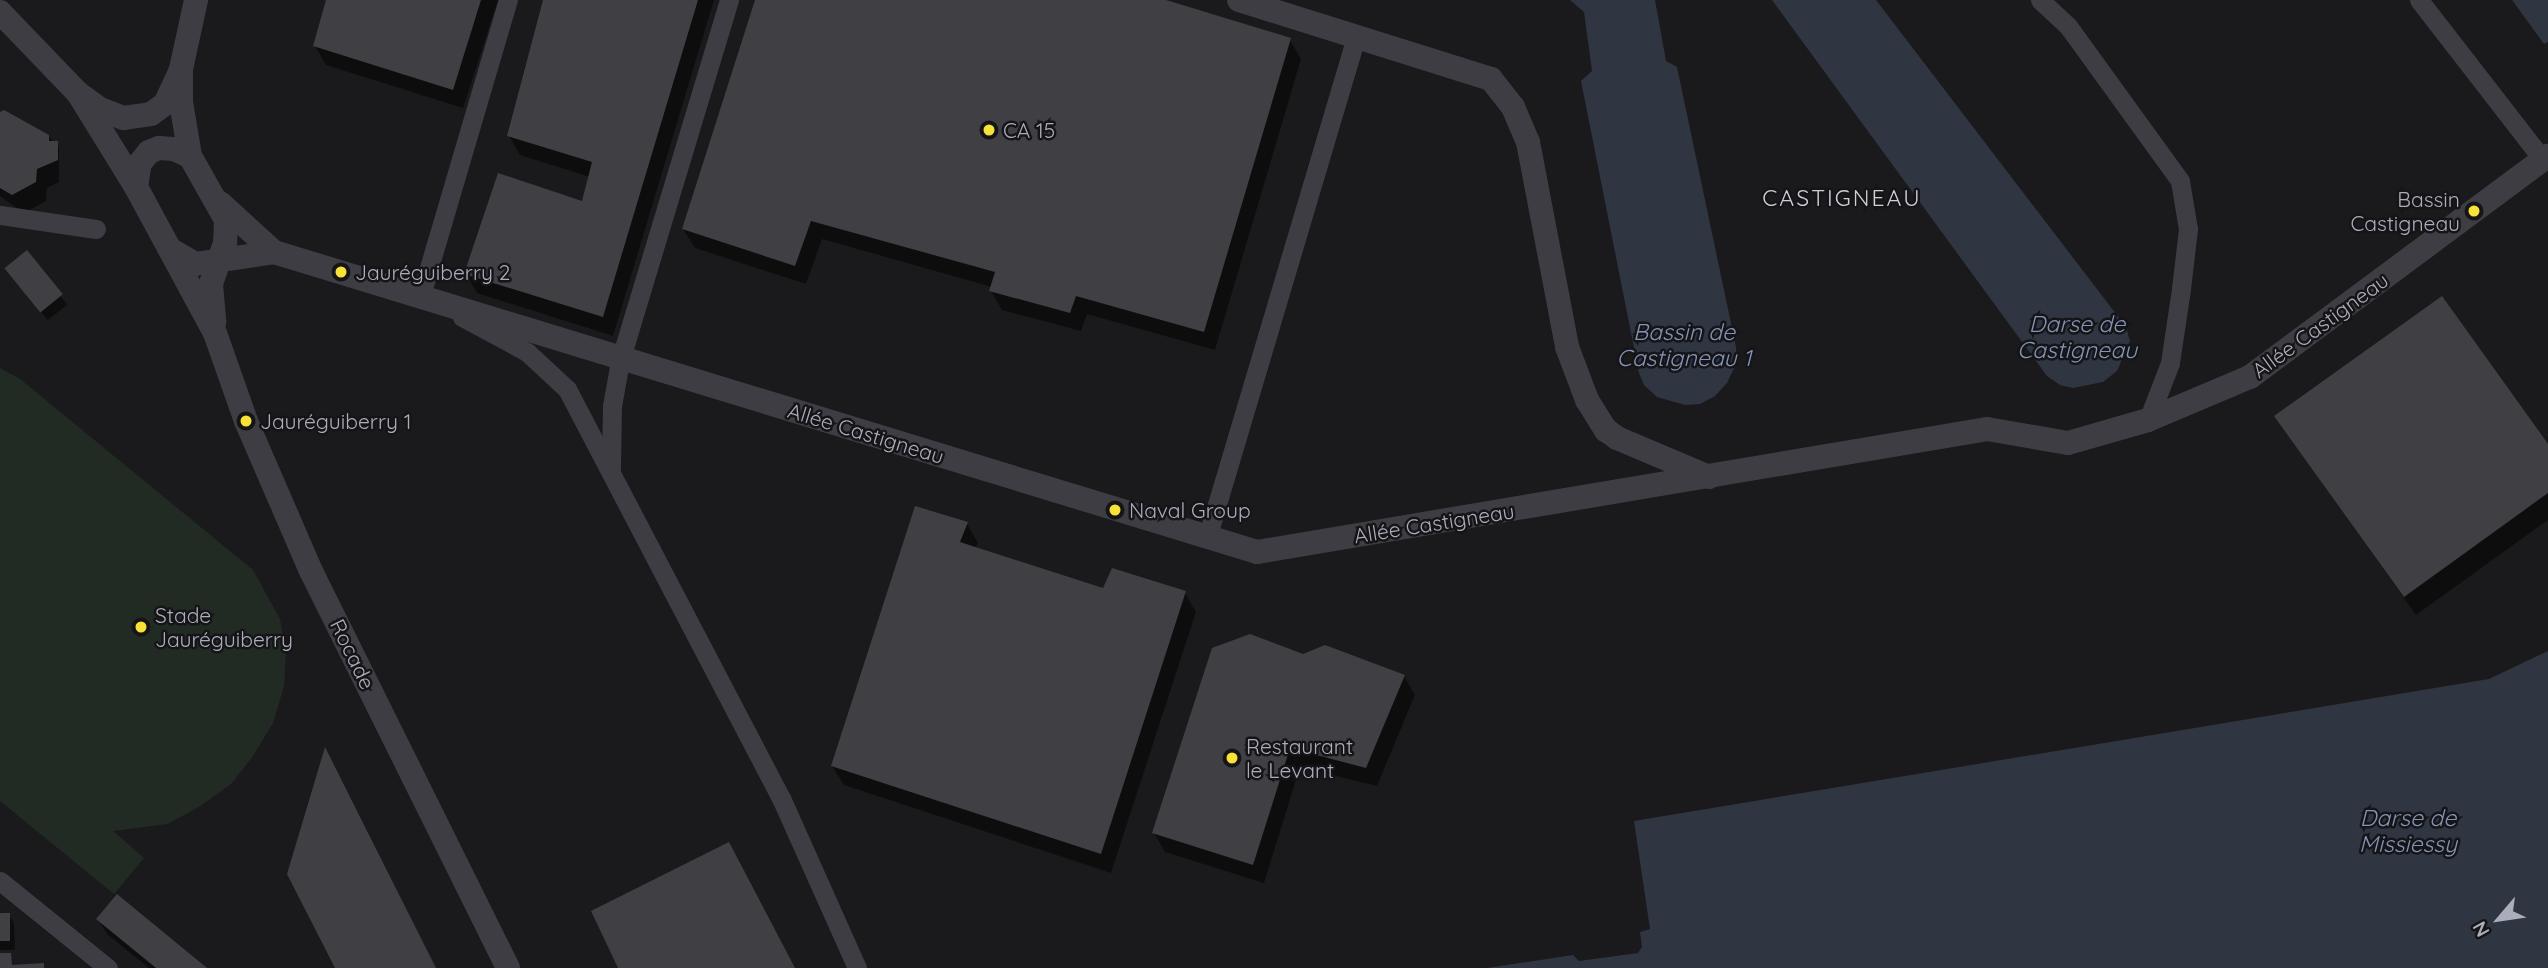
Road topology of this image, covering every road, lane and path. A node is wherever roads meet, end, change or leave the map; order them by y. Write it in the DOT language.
graph roads {
  1 [pos="196,0"];
  2 [pos="508,0"];
  3 [pos="729,0"];
  4 [pos="1238,0"];
  5 [pos="2040,0"];
  6 [pos="2419,0"];
  7 [pos="0,12"];
  8 [pos="1356,37"];
  9 [pos="181,69"];
  10 [pos="78,93"];
  11 [pos="190,156"];
  12 [pos="2546,158"];
  13 [pos="136,187"];
  14 [pos="219,203"];
  15 [pos="0,215"];
  16 [pos="96,229"];
  17 [pos="171,250"];
  18 [pos="274,252"];
  19 [pos="217,261"];
  20 [pos="421,295"];
  21 [pos="215,333"];
  22 [pos="621,357"];
  23 [pos="2148,420"];
  24 [pos="611,472"];
  25 [pos="1709,477"];
  26 [pos="1207,538"];
  27 [pos="0,881"];
  28 [pos="108,968"];
  29 [pos="508,968"];
  30 [pos="857,968"];
  1 -- 9 [label="street"];
  2 -- 20 [label="street"];
  3 -- 22 [label="street"];
  4 -- 8 [label="street"];
  5 -- 23 [label="street"];
  6 -- 12 [label="street"];
  7 -- 10 [label="street"];
  8 -- 25 [label="street"];
  8 -- 26 [label="street"];
  9 -- 10 [label="street"];
  9 -- 11 [label="street"];
  10 -- 13 [label="street"];
  11 -- 13 [label="street"];
  11 -- 14 [label="street"];
  12 -- 23 [label="street, Allée Castigneau"];
  13 -- 17 [label="street"];
  14 -- 18 [label="street"];
  14 -- 19 [label="street"];
  15 -- 16 [label="street"];
  17 -- 19 [label="street"];
  17 -- 21 [label="street"];
  18 -- 19 [label="street"];
  18 -- 20 [label="street, Allée Castigneau"];
  19 -- 21 [label="street"];
  20 -- 22 [label="street, Allée Castigneau"];
  20 -- 24 [label="street"];
  21 -- 29 [label="street, Rocade"];
  22 -- 24 [label="street"];
  22 -- 26 [label="street, Allée Castigneau"];
  23 -- 25 [label="street, Allée Castigneau"];
  24 -- 30 [label="street"];
  25 -- 26 [label="street, Allée Castigneau"];
  27 -- 28 [label="street"];
}
